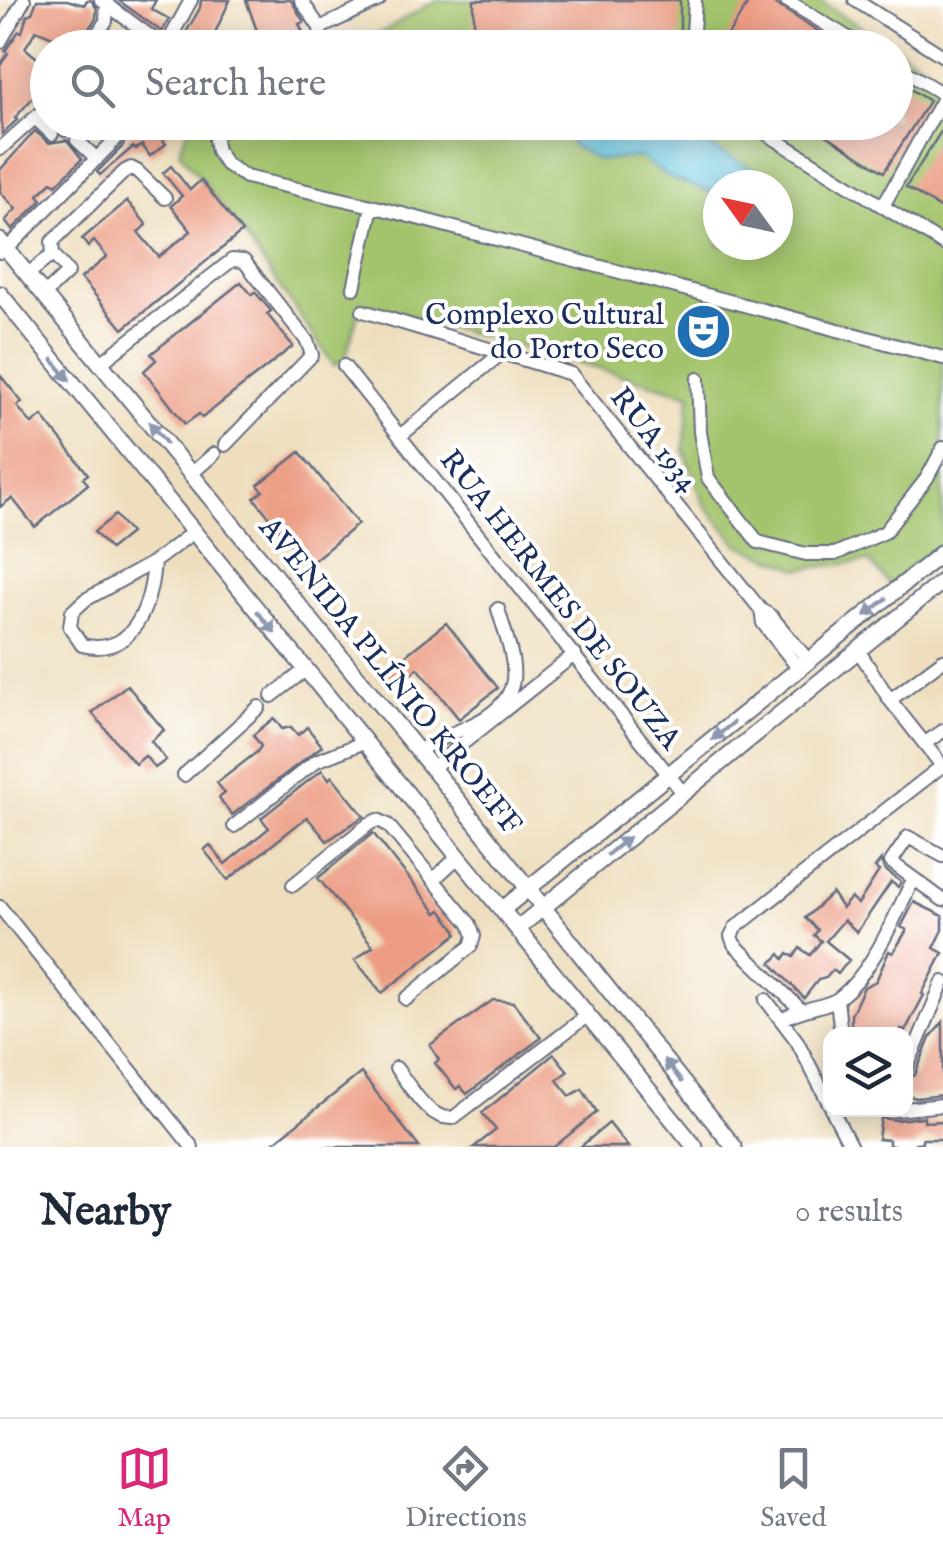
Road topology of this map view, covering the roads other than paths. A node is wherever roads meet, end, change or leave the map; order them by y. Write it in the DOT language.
graph roads {
  1 [pos="24,0"];
  2 [pos="192,0"];
  3 [pos="302,0"];
  4 [pos="379,0"];
  5 [pos="695,0"];
  6 [pos="786,0"];
  7 [pos="856,0"];
  8 [pos="105,1"];
  9 [pos="100,30"];
  10 [pos="143,30"];
  11 [pos="175,30"];
  12 [pos="315,30"];
  13 [pos="332,30"];
  14 [pos="693,30"];
  15 [pos="835,30"];
  16 [pos="903,30"];
  17 [pos="913,37"];
  18 [pos="0,42"];
  19 [pos="943,56"];
  20 [pos="913,77"];
  21 [pos="943,96"];
  22 [pos="30,123"];
  23 [pos="78,140"];
  24 [pos="115,140"];
  25 [pos="215,140"];
  26 [pos="777,140"];
  27 [pos="0,149"];
  28 [pos="96,159"];
  29 [pos="166,198"];
  30 [pos="372,206"];
  31 [pos="883,206"];
  32 [pos="943,244"];
  33 [pos="2,247"];
  34 [pos="53,254"];
  35 [pos="28,274"];
  36 [pos="354,288"];
  37 [pos="0,294"];
  38 [pos="44,294"];
  39 [pos="363,311"];
  40 [pos="502,352"];
  41 [pos="943,358"];
  42 [pos="101,363"];
  43 [pos="344,366"];
  44 [pos="698,379"];
  45 [pos="400,436"];
  46 [pos="943,448"];
  47 [pos="191,474"];
  48 [pos="192,533"];
  49 [pos="943,552"];
  50 [pos="154,562"];
  51 [pos="943,581"];
  52 [pos="498,610"];
  53 [pos="858,650"];
  54 [pos="575,654"];
  55 [pos="943,660"];
  56 [pos="806,668"];
  57 [pos="836,668"];
  58 [pos="305,670"];
  59 [pos="272,696"];
  60 [pos="801,696"];
  61 [pos="890,700"];
  62 [pos="259,707"];
  63 [pos="943,731"];
  64 [pos="365,742"];
  65 [pos="925,743"];
  66 [pos="418,752"];
  67 [pos="942,767"];
  68 [pos="432,768"];
  69 [pos="184,775"];
  70 [pos="669,775"];
  71 [pos="683,793"];
  72 [pos="234,826"];
  73 [pos="458,856"];
  74 [pos="943,856"];
  75 [pos="433,880"];
  76 [pos="913,880"];
  77 [pos="293,886"];
  78 [pos="528,888"];
  79 [pos="943,900"];
  80 [pos="0,907"];
  81 [pos="543,908"];
  82 [pos="503,909"];
  83 [pos="518,928"];
  84 [pos="943,982"];
  85 [pos="406,999"];
  86 [pos="766,1000"];
  87 [pos="837,1000"];
  88 [pos="800,1009"];
  89 [pos="588,1015"];
  90 [pos="782,1020"];
  91 [pos="840,1027"];
  92 [pos="913,1053"];
  93 [pos="396,1068"];
  94 [pos="823,1089"];
  95 [pos="943,1106"];
  96 [pos="913,1109"];
  97 [pos="836,1117"];
  98 [pos="192,1147"];
  99 [pos="695,1147"];
  100 [pos="734,1147"];
  101 [pos="850,1147"];
  1 -- 18 [label="street"];
  2 -- 11 [label="street"];
  3 -- 12 [label="street"];
  4 -- 13 [label="street"];
  5 -- 14 [label="street"];
  6 -- 15 [label="street"];
  7 -- 16 [label="street"];
  8 -- 9 [label="street"];
  8 -- 10 [label="street"];
  17 -- 19 [label="street"];
  20 -- 21 [label="street"];
  21 -- 31 [label="street"];
  22 -- 27 [label="street"];
  23 -- 28 [label="street"];
  24 -- 28 [label="street"];
  25 -- 30 [label="street"];
  26 -- 31 [label="street"];
  28 -- 33 [label="street"];
  29 -- 34 [label="street"];
  30 -- 36 [label="street"];
  30 -- 41 [label="street"];
  31 -- 32 [label="street"];
  33 -- 35 [label="main road, AVENIDA PLÍNIO KROEFF"];
  34 -- 35 [label="street"];
  34 -- 38 [label="street"];
  35 -- 38 [label="main road, AVENIDA PLÍNIO KROEFF"];
  37 -- 48 [label="main road, AVENIDA PLÍNIO KROEFF, one-way"];
  38 -- 42 [label="main road, AVENIDA PLÍNIO KROEFF"];
  39 -- 40 [label="street, RUA 1934"];
  40 -- 45 [label="street, RUA HERMES DE SOUZA"];
  40 -- 56 [label="street, RUA 1934"];
  47 -- 42 [label="main road, AVENIDA PLÍNIO KROEFF, one-way"];
  42 -- 47 [label="street"];
  43 -- 45 [label="street, RUA HERMES DE SOUZA"];
  44 -- 46 [label="street"];
  45 -- 54 [label="street, RUA HERMES DE SOUZA"];
  47 -- 66 [label="main road, AVENIDA PLÍNIO KROEFF"];
  48 -- 50 [label="street"];
  48 -- 58 [label="main road, AVENIDA PLÍNIO KROEFF, one-way"];
  49 -- 56 [label="main road, one-way"];
  50 -- 50 [label="street"];
  51 -- 53 [label="main road"];
  52 -- 66 [label="street"];
  53 -- 57 [label="main road"];
  53 -- 61 [label="street"];
  54 -- 68 [label="street"];
  54 -- 70 [label="street, RUA HERMES DE SOUZA"];
  55 -- 61 [label="street"];
  56 -- 57 [label="main road"];
  56 -- 60 [label="main road"];
  56 -- 70 [label="main road, one-way"];
  57 -- 60 [label="main road"];
  58 -- 59 [label="street"];
  58 -- 64 [label="main road, AVENIDA PLÍNIO KROEFF"];
  60 -- 71 [label="main road"];
  61 -- 65 [label="street"];
  62 -- 69 [label="street"];
  63 -- 65 [label="street"];
  64 -- 72 [label="street"];
  64 -- 73 [label="main road, AVENIDA PLÍNIO KROEFF"];
  65 -- 67 [label="street"];
  66 -- 68 [label="main road, AVENIDA PLÍNIO KROEFF"];
  67 -- 88 [label="street"];
  68 -- 78 [label="main road, AVENIDA PLÍNIO KROEFF"];
  70 -- 71 [label="street, RUA HERMES DE SOUZA"];
  70 -- 78 [label="main road"];
  81 -- 71 [label="main road, one-way"];
  73 -- 75 [label="street"];
  73 -- 82 [label="main road, AVENIDA PLÍNIO KROEFF"];
  74 -- 76 [label="street"];
  75 -- 77 [label="street"];
  75 -- 85 [label="street"];
  76 -- 79 [label="street"];
  76 -- 87 [label="street"];
  78 -- 81 [label="main road, AVENIDA PLÍNIO KROEFF"];
  78 -- 82 [label="main road"];
  80 -- 98 [label="street"];
  81 -- 83 [label="main road"];
  100 -- 81 [label="main road, AVENIDA PLÍNIO KROEFF, one-way"];
  82 -- 83 [label="main road, AVENIDA PLÍNIO KROEFF"];
  83 -- 89 [label="main road, AVENIDA PLÍNIO KROEFF"];
  84 -- 92 [label="street"];
  86 -- 90 [label="street"];
  87 -- 88 [label="street"];
  87 -- 91 [label="street"];
  88 -- 90 [label="street"];
  89 -- 93 [label="street"];
  89 -- 99 [label="main road, AVENIDA PLÍNIO KROEFF"];
  90 -- 94 [label="street"];
  95 -- 96 [label="street"];
  97 -- 101 [label="street"];
}
